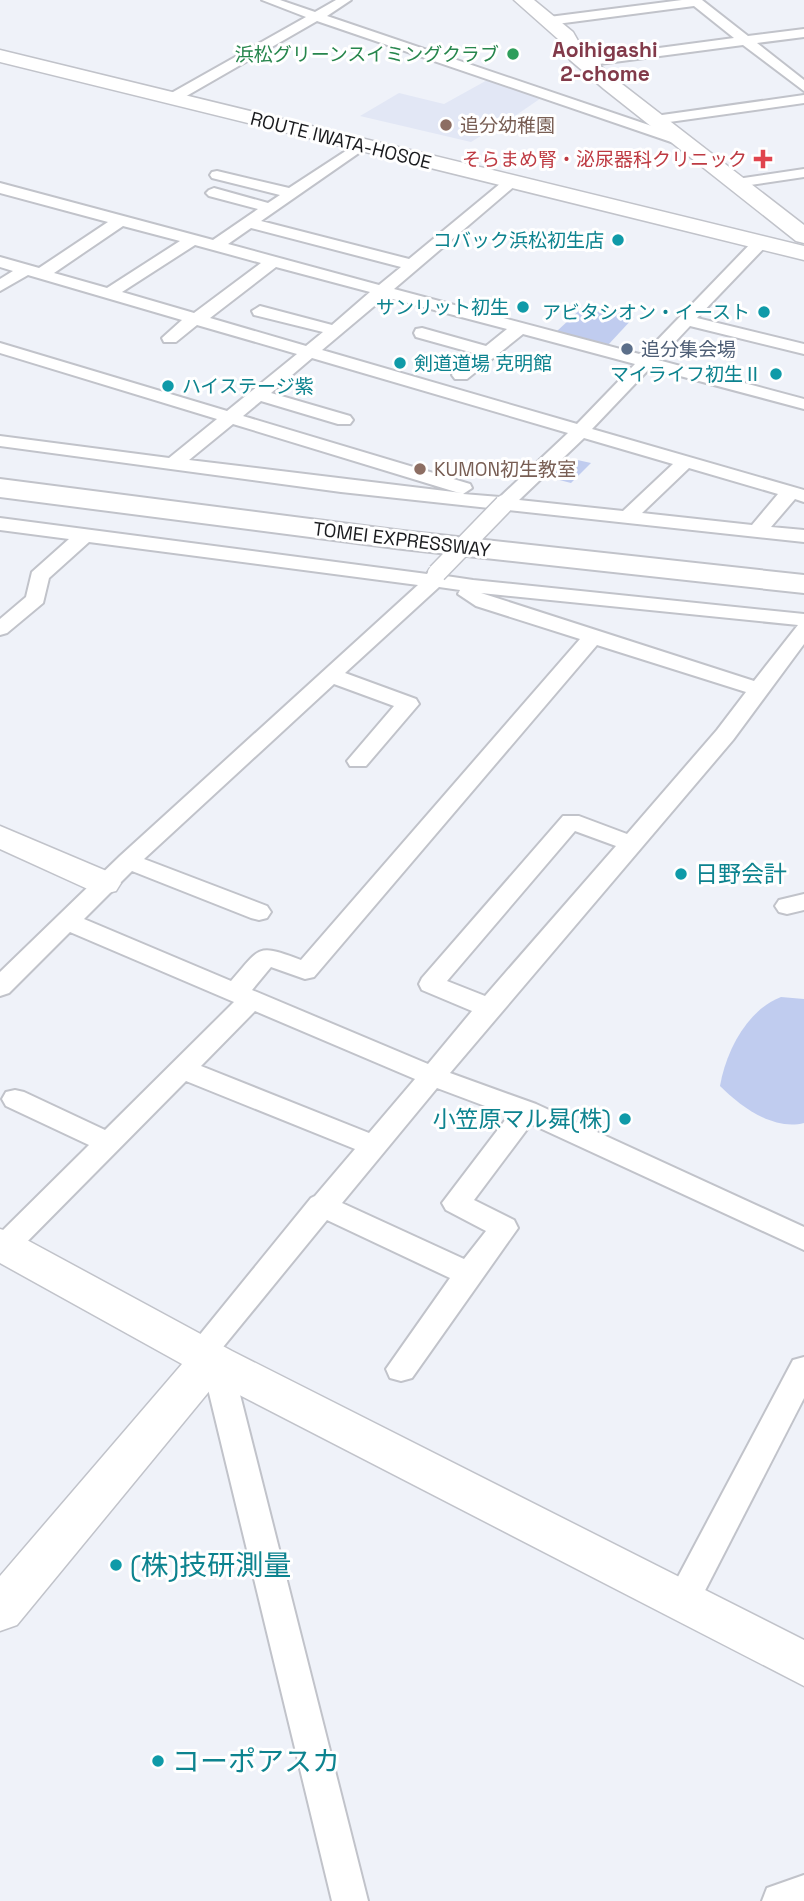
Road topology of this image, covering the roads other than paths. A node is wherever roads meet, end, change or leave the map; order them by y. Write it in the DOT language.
graph roads {
  1 [pos="268,0"];
  2 [pos="345,0"];
  3 [pos="523,0"];
  4 [pos="695,1"];
  5 [pos="315,17"];
  6 [pos="550,21"];
  7 [pos="804,33"];
  8 [pos="746,41"];
  9 [pos="0,56"];
  10 [pos="584,61"];
  11 [pos="804,86"];
  12 [pos="171,99"];
  13 [pos="804,99"];
  14 [pos="655,120"];
  15 [pos="682,141"];
  16 [pos="361,145"];
  17 [pos="804,173"];
  18 [pos="217,175"];
  19 [pos="512,181"];
  20 [pos="737,183"];
  21 [pos="0,188"];
  22 [pos="292,193"];
  23 [pos="214,194"];
  24 [pos="270,208"];
  25 [pos="121,220"];
  26 [pos="249,223"];
  27 [pos="804,236"];
  28 [pos="194,239"];
  29 [pos="761,242"];
  30 [pos="217,245"];
  31 [pos="804,253"];
  32 [pos="274,261"];
  33 [pos="0,262"];
  34 [pos="412,265"];
  35 [pos="33,272"];
  36 [pos="0,286"];
  37 [pos="382,292"];
  38 [pos="109,294"];
  39 [pos="273,309"];
  40 [pos="195,320"];
  41 [pos="684,320"];
  42 [pos="519,328"];
  43 [pos="337,331"];
  44 [pos="422,333"];
  45 [pos="170,338"];
  46 [pos="0,348"];
  47 [pos="804,349"];
  48 [pos="312,352"];
  49 [pos="489,352"];
  50 [pos="645,361"];
  51 [pos="461,375"];
  52 [pos="259,395"];
  53 [pos="804,404"];
  54 [pos="229,418"];
  55 [pos="344,420"];
  56 [pos="581,430"];
  57 [pos="0,441"];
  58 [pos="686,461"];
  59 [pos="173,464"];
  60 [pos="0,471"];
  61 [pos="0,488"];
  62 [pos="797,494"];
  63 [pos="506,503"];
  64 [pos="627,517"];
  65 [pos="0,524"];
  66 [pos="760,531"];
  67 [pos="804,536"];
  68 [pos="83,537"];
  69 [pos="804,567"];
  70 [pos="436,577"];
  71 [pos="804,584"];
  72 [pos="473,586"];
  73 [pos="804,620"];
  74 [pos="0,629"];
  75 [pos="804,630"];
  76 [pos="593,637"];
  77 [pos="330,674"];
  78 [pos="760,690"];
  79 [pos="358,761"];
  80 [pos="0,836"];
  81 [pos="632,844"];
  82 [pos="116,872"];
  83 [pos="259,912"];
  84 [pos="67,921"];
  85 [pos="0,987"];
  86 [pos="244,996"];
  87 [pos="489,1008"];
  88 [pos="180,1068"];
  89 [pos="432,1076"];
  90 [pos="15,1099"];
  91 [pos="527,1111"];
  92 [pos="106,1142"];
  93 [pos="372,1145"];
  94 [pos="321,1205"];
  95 [pos="804,1239"];
  96 [pos="2,1247"];
  97 [pos="469,1274"];
  98 [pos="209,1359"];
  99 [pos="401,1369"];
  100 [pos="804,1369"];
  101 [pos="683,1600"];
  102 [pos="0,1610"];
  103 [pos="804,1664"];
  104 [pos="804,1893"];
  105 [pos="350,1901"];
  106 [pos="780,1901"];
  1 -- 5 [label="street"];
  2 -- 5 [label="street"];
  3 -- 6 [label="street"];
  4 -- 6 [label="street"];
  4 -- 8 [label="street"];
  5 -- 12 [label="street"];
  5 -- 15 [label="street"];
  6 -- 10 [label="street"];
  7 -- 8 [label="street"];
  8 -- 10 [label="street"];
  8 -- 11 [label="street"];
  9 -- 12 [label="street, ROUTE IWATA-HOSOE"];
  10 -- 14 [label="street"];
  12 -- 16 [label="street, ROUTE IWATA-HOSOE"];
  13 -- 14 [label="street"];
  14 -- 15 [label="street"];
  15 -- 20 [label="street"];
  16 -- 19 [label="street, ROUTE IWATA-HOSOE"];
  16 -- 22 [label="street"];
  17 -- 20 [label="street"];
  18 -- 22 [label="street"];
  19 -- 29 [label="street, ROUTE IWATA-HOSOE"];
  19 -- 34 [label="street"];
  20 -- 27 [label="street"];
  21 -- 25 [label="street"];
  22 -- 24 [label="street"];
  23 -- 24 [label="street"];
  24 -- 26 [label="street"];
  25 -- 28 [label="street"];
  25 -- 35 [label="street"];
  26 -- 30 [label="street"];
  26 -- 34 [label="street"];
  28 -- 30 [label="street"];
  28 -- 38 [label="street"];
  29 -- 31 [label="street, ROUTE IWATA-HOSOE"];
  29 -- 41 [label="street"];
  30 -- 32 [label="street"];
  32 -- 37 [label="street"];
  32 -- 40 [label="street"];
  33 -- 35 [label="street"];
  34 -- 37 [label="street"];
  35 -- 36 [label="street"];
  35 -- 38 [label="street"];
  37 -- 42 [label="street"];
  37 -- 43 [label="street"];
  38 -- 40 [label="street"];
  39 -- 43 [label="street"];
  40 -- 45 [label="street"];
  40 -- 48 [label="street"];
  41 -- 47 [label="street"];
  41 -- 50 [label="street"];
  42 -- 49 [label="street"];
  42 -- 50 [label="street"];
  43 -- 48 [label="street"];
  44 -- 49 [label="street"];
  46 -- 54 [label="street"];
  48 -- 52 [label="street"];
  48 -- 56 [label="street"];
  49 -- 51 [label="street"];
  50 -- 53 [label="street"];
  50 -- 56 [label="street"];
  52 -- 54 [label="street"];
  52 -- 55 [label="street"];
  54 -- 59 [label="street"];
  54 -- 63 [label="street"];
  56 -- 58 [label="street"];
  56 -- 63 [label="street"];
  57 -- 59 [label="street"];
  58 -- 62 [label="street"];
  58 -- 64 [label="street"];
  59 -- 63 [label="street"];
  60 -- 69 [label="highway, TOMEI EXPRESSWAY"];
  61 -- 71 [label="highway, TOMEI EXPRESSWAY"];
  62 -- 66 [label="street"];
  63 -- 64 [label="street"];
  63 -- 70 [label="street, bridge"];
  64 -- 66 [label="street"];
  65 -- 68 [label="street"];
  66 -- 67 [label="street"];
  68 -- 70 [label="street"];
  68 -- 74 [label="street"];
  70 -- 72 [label="street"];
  70 -- 77 [label="street"];
  72 -- 73 [label="street"];
  72 -- 76 [label="street"];
  75 -- 78 [label="street"];
  76 -- 78 [label="street"];
  76 -- 86 [label="street"];
  77 -- 79 [label="street"];
  77 -- 82 [label="street"];
  78 -- 81 [label="street"];
  80 -- 82 [label="street"];
  81 -- 87 [label="street"];
  81 -- 87 [label="street"];
  82 -- 83 [label="street"];
  82 -- 84 [label="street"];
  84 -- 85 [label="street"];
  84 -- 86 [label="street"];
  86 -- 88 [label="street"];
  86 -- 89 [label="street"];
  87 -- 89 [label="street"];
  88 -- 92 [label="street"];
  88 -- 93 [label="street"];
  89 -- 91 [label="street"];
  89 -- 93 [label="street"];
  90 -- 92 [label="street"];
  91 -- 95 [label="street"];
  91 -- 97 [label="street"];
  92 -- 96 [label="street"];
  93 -- 94 [label="street"];
  94 -- 97 [label="street"];
  94 -- 98 [label="street"];
  96 -- 98 [label="street"];
  97 -- 99 [label="street"];
  98 -- 101 [label="street"];
  98 -- 102 [label="street"];
  98 -- 105 [label="street"];
  100 -- 101 [label="street"];
  101 -- 103 [label="street"];
  104 -- 106 [label="street"];
}
